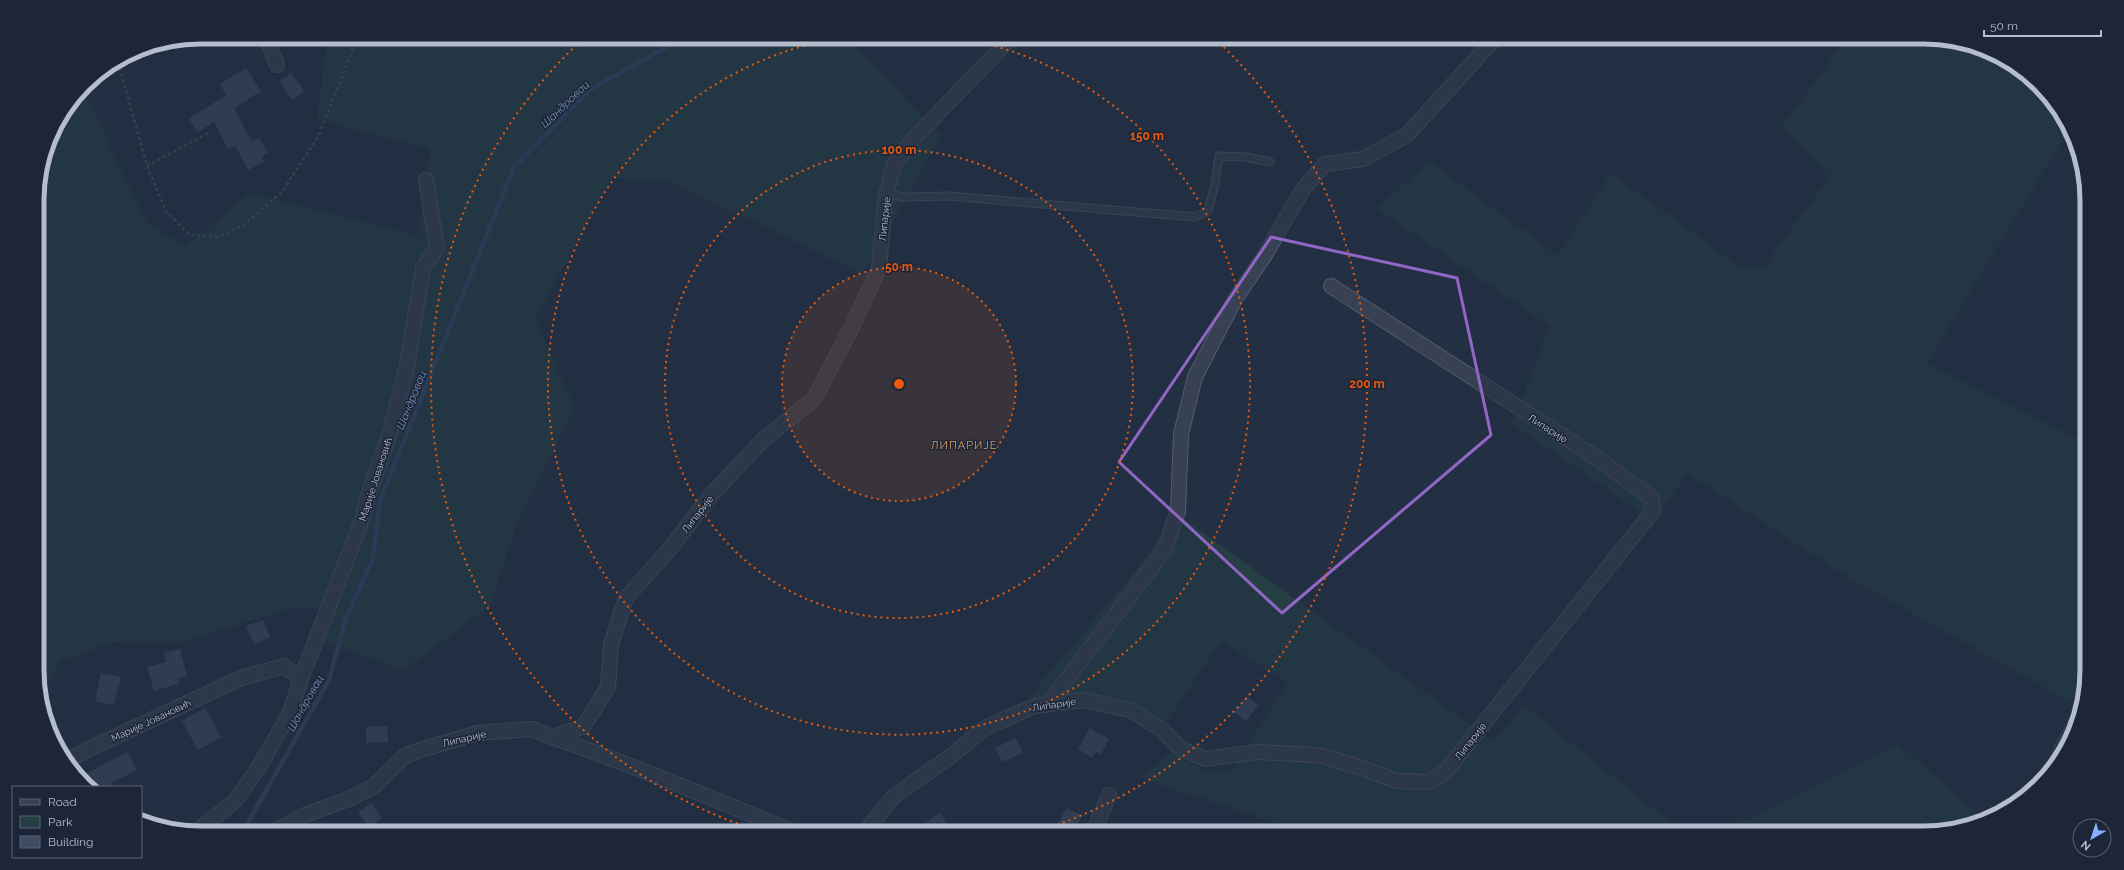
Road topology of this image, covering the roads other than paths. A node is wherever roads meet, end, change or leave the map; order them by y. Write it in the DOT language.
graph roads {
  1 [pos="269,44"];
  2 [pos="1005,44"];
  3 [pos="1490,44"];
  4 [pos="277,65"];
  5 [pos="1270,162"];
  6 [pos="426,180"];
  7 [pos="886,194"];
  8 [pos="1331,286"];
  9 [pos="301,679"];
  10 [pos="1048,704"];
  11 [pos="552,737"];
  12 [pos="72,759"];
  13 [pos="1109,795"];
  14 [pos="204,826"];
  15 [pos="285,826"];
  16 [pos="780,826"];
  17 [pos="870,826"];
  18 [pos="1096,826"];
  1 -- 4 [label="street"];
  2 -- 7 [label="street, Липарије"];
  3 -- 10 [label="street"];
  5 -- 7 [label="lane"];
  6 -- 9 [label="street, Марије Јовановић"];
  7 -- 11 [label="street, Липарије"];
  8 -- 10 [label="street, Липарије"];
  9 -- 12 [label="street, Марије Јовановић"];
  9 -- 14 [label="street, Марије Јовановић"];
  10 -- 17 [label="street, Липарије"];
  11 -- 15 [label="street, Липарије"];
  11 -- 16 [label="street"];
  13 -- 18 [label="street"];
}
